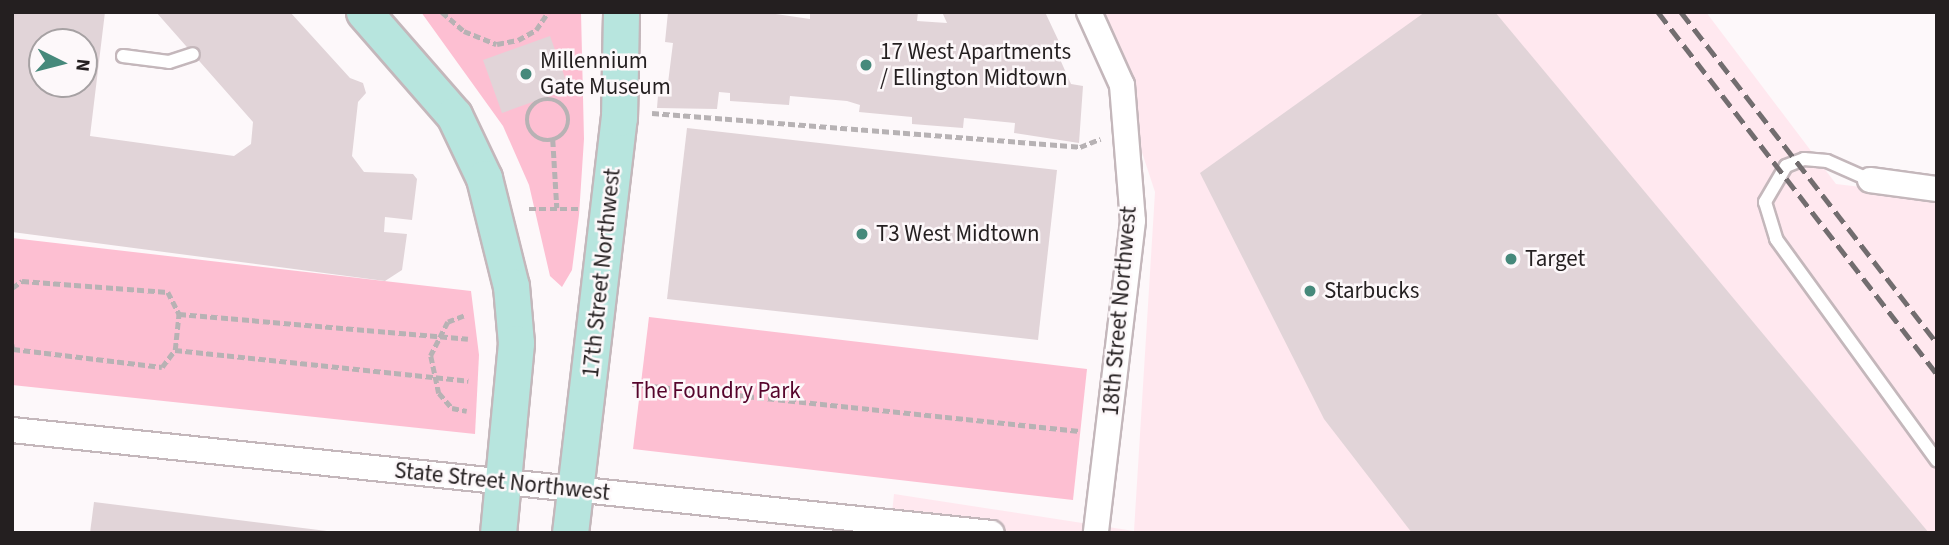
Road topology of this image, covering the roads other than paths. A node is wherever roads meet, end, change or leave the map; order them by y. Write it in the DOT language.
graph roads {
  1 [pos="364,12"];
  2 [pos="621,12"];
  3 [pos="1089,12"];
  4 [pos="193,54"];
  5 [pos="123,56"];
  6 [pos="1870,180"];
  7 [pos="1937,188"];
  8 [pos="12,430"];
  9 [pos="1937,461"];
  10 [pos="504,482"];
  11 [pos="575,489"];
  12 [pos="841,526"];
  13 [pos="498,533"];
  14 [pos="570,533"];
  15 [pos="992,533"];
  16 [pos="1096,533"];
  1 -- 10 [label="main road"];
  2 -- 11 [label="main road, 17th Street Northwest"];
  3 -- 16 [label="street, 18th Street Northwest"];
  4 -- 5 [label="lane"];
  6 -- 7 [label="street"];
  6 -- 9 [label="lane"];
  8 -- 10 [label="street, State Street Northwest"];
  10 -- 11 [label="street, State Street Northwest"];
  10 -- 13 [label="main road"];
  11 -- 12 [label="street, State Street Northwest"];
  11 -- 14 [label="main road, 17th Street Northwest"];
  12 -- 15 [label="street, State Street Northwest"];
}
